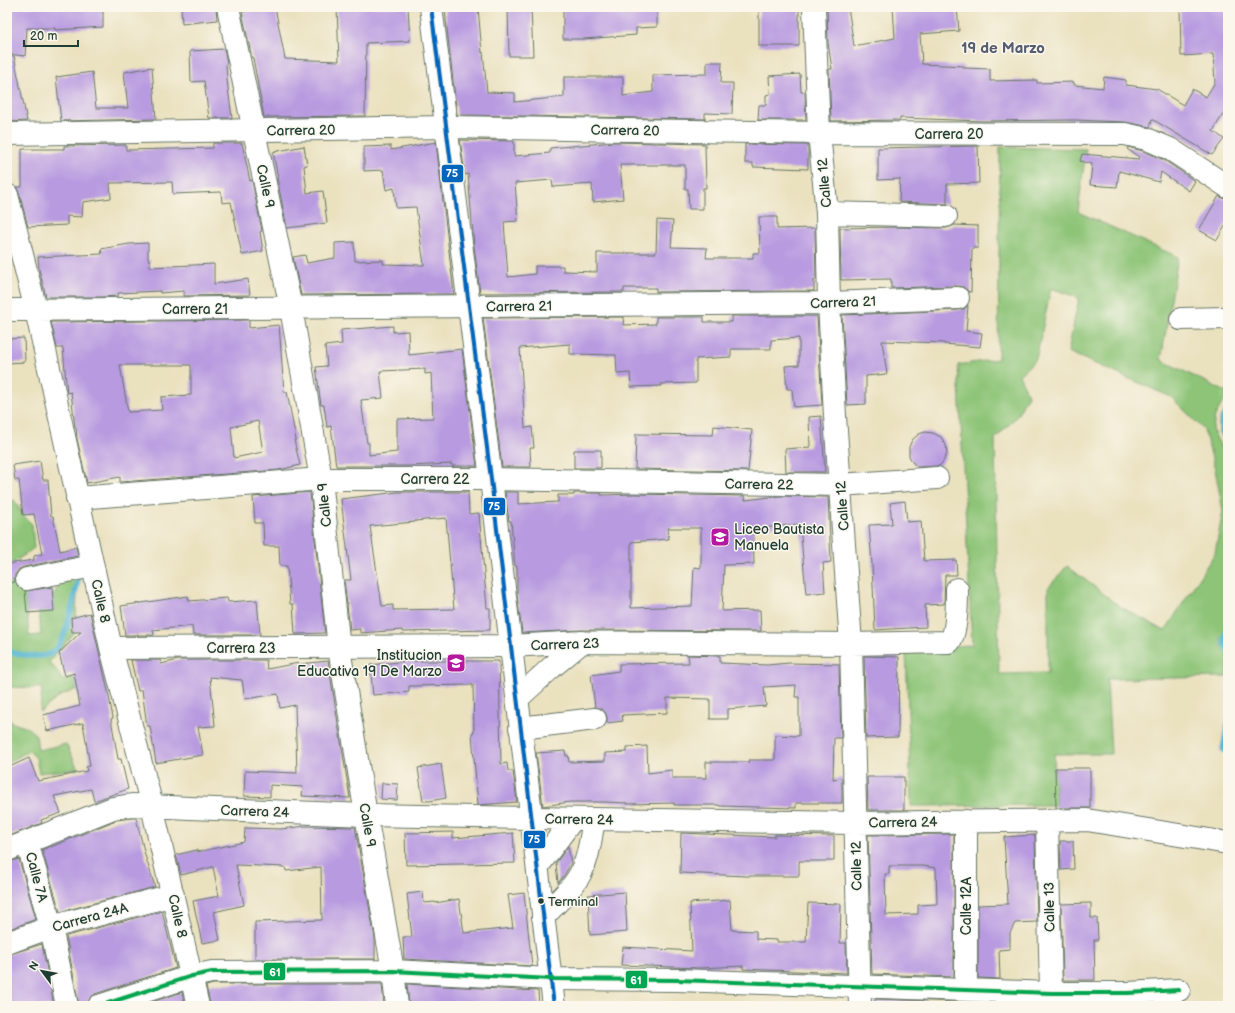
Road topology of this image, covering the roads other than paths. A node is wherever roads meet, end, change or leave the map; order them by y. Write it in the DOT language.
graph roads {
  1 [pos="228,7"];
  2 [pos="430,7"];
  3 [pos="814,7"];
  4 [pos="446,128"];
  5 [pos="254,131"];
  6 [pos="7,134"];
  7 [pos="819,134"];
  8 [pos="1225,178"];
  9 [pos="7,195"];
  10 [pos="827,212"];
  11 [pos="946,216"];
  12 [pos="958,298"];
  13 [pos="829,303"];
  14 [pos="468,306"];
  15 [pos="291,308"];
  16 [pos="7,310"];
  17 [pos="36,310"];
  18 [pos="1228,318"];
  19 [pos="1181,319"];
  20 [pos="937,478"];
  21 [pos="491,479"];
  22 [pos="321,480"];
  23 [pos="840,485"];
  24 [pos="77,498"];
  25 [pos="93,566"];
  26 [pos="28,579"];
  27 [pos="958,589"];
  28 [pos="582,642"];
  29 [pos="851,644"];
  30 [pos="510,646"];
  31 [pos="111,648"];
  32 [pos="339,648"];
  33 [pos="518,698"];
  34 [pos="595,719"];
  35 [pos="520,728"];
  36 [pos="152,806"];
  37 [pos="366,816"];
  38 [pos="531,818"];
  39 [pos="583,819"];
  40 [pos="1047,820"];
  41 [pos="966,821"];
  42 [pos="855,823"];
  43 [pos="27,842"];
  44 [pos="1228,843"];
  45 [pos="7,850"];
  46 [pos="538,866"];
  47 [pos="173,895"];
  48 [pos="543,917"];
  49 [pos="51,927"];
  50 [pos="7,943"];
  51 [pos="393,971"];
  52 [pos="192,976"];
  53 [pos="551,979"];
  54 [pos="966,990"];
  55 [pos="1179,990"];
  56 [pos="1051,994"];
  57 [pos="860,996"];
  58 [pos="66,1006"];
  59 [pos="99,1006"];
  60 [pos="198,1006"];
  61 [pos="397,1006"];
  62 [pos="554,1006"];
  1 -- 5 [label="street, Calle 9"];
  2 -- 4 [label="street"];
  3 -- 7 [label="street, Calle 12"];
  4 -- 5 [label="street, Carrera 20"];
  4 -- 7 [label="street, Carrera 20"];
  4 -- 14 [label="street"];
  5 -- 6 [label="street, Carrera 20"];
  5 -- 15 [label="street, Calle 9"];
  7 -- 8 [label="street, Carrera 20"];
  7 -- 10 [label="street, Calle 12"];
  9 -- 17 [label="street, Calle 8"];
  10 -- 11 [label="street"];
  10 -- 13 [label="street, Calle 12"];
  12 -- 13 [label="street, Carrera 21"];
  13 -- 14 [label="street, Carrera 21"];
  13 -- 23 [label="street, Calle 12"];
  14 -- 15 [label="street, Carrera 21"];
  14 -- 21 [label="street"];
  15 -- 17 [label="street, Carrera 21"];
  15 -- 22 [label="street, Calle 9"];
  16 -- 17 [label="street, Carrera 21"];
  17 -- 24 [label="street, Calle 8"];
  18 -- 19 [label="street"];
  20 -- 23 [label="street, Carrera 22"];
  21 -- 22 [label="street, Carrera 22"];
  21 -- 23 [label="street, Carrera 22"];
  21 -- 30 [label="street"];
  22 -- 24 [label="street, Carrera 22"];
  22 -- 32 [label="street, Calle 9"];
  23 -- 29 [label="street, Calle 12"];
  24 -- 25 [label="street, Calle 8"];
  25 -- 26 [label="street"];
  25 -- 31 [label="street, Calle 8"];
  27 -- 29 [label="street, Carrera 23"];
  28 -- 29 [label="street, Carrera 23"];
  28 -- 30 [label="street, Carrera 23"];
  28 -- 33 [label="street"];
  29 -- 42 [label="street, Calle 12"];
  30 -- 32 [label="street, Carrera 23"];
  30 -- 33 [label="street"];
  31 -- 32 [label="street, Carrera 23"];
  31 -- 36 [label="street, Calle 8"];
  32 -- 37 [label="street, Calle 9"];
  33 -- 35 [label="street"];
  34 -- 35 [label="street"];
  35 -- 38 [label="street"];
  36 -- 37 [label="street, Carrera 24"];
  36 -- 43 [label="street, Carrera 24"];
  36 -- 47 [label="street, Calle 8"];
  37 -- 38 [label="street, Carrera 24"];
  37 -- 51 [label="street, Calle 9"];
  38 -- 39 [label="street, Carrera 24"];
  38 -- 46 [label="street"];
  39 -- 42 [label="street, Carrera 24"];
  39 -- 46 [label="street"];
  39 -- 48 [label="street"];
  40 -- 41 [label="street, Carrera 24"];
  40 -- 44 [label="street, Carrera 24"];
  40 -- 56 [label="street, Calle 13"];
  41 -- 42 [label="street, Carrera 24"];
  41 -- 54 [label="street, Calle 12A"];
  42 -- 57 [label="street, Calle 12"];
  43 -- 45 [label="street, Carrera 24"];
  43 -- 49 [label="street, Calle 7A"];
  46 -- 48 [label="street"];
  47 -- 49 [label="street, Carrera 24A"];
  47 -- 52 [label="street, Calle 8"];
  48 -- 53 [label="street"];
  49 -- 50 [label="street, Carrera 24A"];
  49 -- 58 [label="street, Calle 7A"];
  51 -- 52 [label="street"];
  51 -- 53 [label="street"];
  51 -- 61 [label="street, Calle 9"];
  52 -- 59 [label="street"];
  52 -- 60 [label="street, Calle 8"];
  53 -- 57 [label="street"];
  53 -- 62 [label="street"];
  54 -- 56 [label="street"];
  54 -- 57 [label="street"];
  55 -- 56 [label="street"];
}
